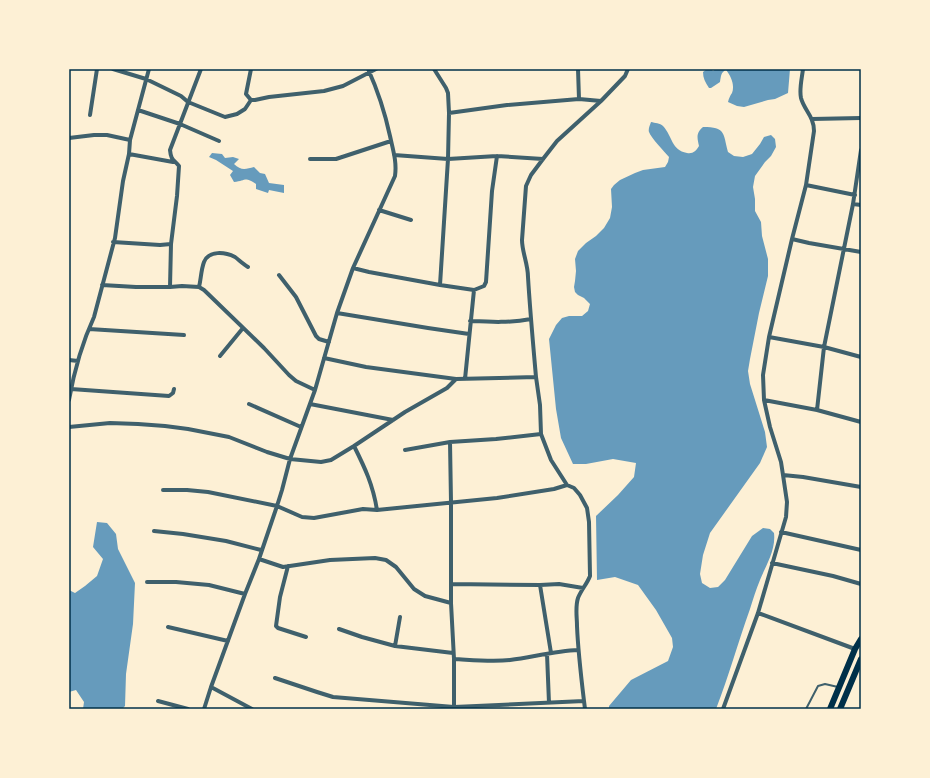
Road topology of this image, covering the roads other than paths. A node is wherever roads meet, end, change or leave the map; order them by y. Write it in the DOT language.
graph roads {
  1 [pos="97,69"];
  2 [pos="113,69"];
  3 [pos="149,69"];
  4 [pos="201,69"];
  5 [pos="251,69"];
  6 [pos="376,69"];
  7 [pos="434,69"];
  8 [pos="578,69"];
  9 [pos="628,69"];
  10 [pos="803,69"];
  11 [pos="121,70"];
  12 [pos="369,71"];
  13 [pos="146,79"];
  14 [pos="579,99"];
  15 [pos="251,100"];
  16 [pos="601,100"];
  17 [pos="188,102"];
  18 [pos="138,110"];
  19 [pos="449,113"];
  20 [pos="90,115"];
  21 [pos="861,118"];
  22 [pos="812,119"];
  23 [pos="180,124"];
  24 [pos="69,138"];
  25 [pos="130,140"];
  26 [pos="218,141"];
  27 [pos="391,141"];
  28 [pos="861,150"];
  29 [pos="129,154"];
  30 [pos="394,155"];
  31 [pos="497,156"];
  32 [pos="310,159"];
  33 [pos="448,159"];
  34 [pos="543,159"];
  35 [pos="174,162"];
  36 [pos="859,177"];
  37 [pos="806,185"];
  38 [pos="855,195"];
  39 [pos="853,204"];
  40 [pos="861,205"];
  41 [pos="379,210"];
  42 [pos="411,220"];
  43 [pos="792,239"];
  44 [pos="113,242"];
  45 [pos="171,244"];
  46 [pos="844,249"];
  47 [pos="861,252"];
  48 [pos="248,267"];
  49 [pos="353,268"];
  50 [pos="279,275"];
  51 [pos="102,285"];
  52 [pos="440,285"];
  53 [pos="170,287"];
  54 [pos="199,287"];
  55 [pos="474,290"];
  56 [pos="337,313"];
  57 [pos="531,319"];
  58 [pos="470,321"];
  59 [pos="243,328"];
  60 [pos="88,329"];
  61 [pos="469,334"];
  62 [pos="184,335"];
  63 [pos="769,337"];
  64 [pos="329,342"];
  65 [pos="824,347"];
  66 [pos="220,356"];
  67 [pos="861,357"];
  68 [pos="324,358"];
  69 [pos="69,360"];
  70 [pos="78,361"];
  71 [pos="536,377"];
  72 [pos="456,379"];
  73 [pos="465,379"];
  74 [pos="71,389"];
  75 [pos="174,389"];
  76 [pos="315,390"];
  77 [pos="69,400"];
  78 [pos="764,400"];
  79 [pos="249,404"];
  80 [pos="310,404"];
  81 [pos="817,410"];
  82 [pos="393,420"];
  83 [pos="861,422"];
  84 [pos="69,427"];
  85 [pos="301,427"];
  86 [pos="541,434"];
  87 [pos="450,442"];
  88 [pos="354,446"];
  89 [pos="405,450"];
  90 [pos="290,458"];
  91 [pos="783,475"];
  92 [pos="567,484"];
  93 [pos="861,487"];
  94 [pos="163,490"];
  95 [pos="452,502"];
  96 [pos="277,506"];
  97 [pos="377,510"];
  98 [pos="154,531"];
  99 [pos="781,532"];
  100 [pos="262,550"];
  101 [pos="861,550"];
  102 [pos="259,559"];
  103 [pos="772,563"];
  104 [pos="288,566"];
  105 [pos="147,582"];
  106 [pos="451,584"];
  107 [pos="861,584"];
  108 [pos="540,585"];
  109 [pos="583,588"];
  110 [pos="244,594"];
  111 [pos="451,603"];
  112 [pos="758,613"];
  113 [pos="400,617"];
  114 [pos="168,627"];
  115 [pos="339,629"];
  116 [pos="306,637"];
  117 [pos="861,639"];
  118 [pos="228,641"];
  119 [pos="395,646"];
  120 [pos="855,649"];
  121 [pos="578,650"];
  122 [pos="549,653"];
  123 [pos="453,654"];
  124 [pos="861,659"];
  125 [pos="454,660"];
  126 [pos="275,678"];
  127 [pos="211,687"];
  128 [pos="839,687"];
  129 [pos="158,701"];
  130 [pos="584,701"];
  131 [pos="549,703"];
  132 [pos="454,708"];
  133 [pos="188,709"];
  134 [pos="204,709"];
  135 [pos="252,709"];
  136 [pos="586,709"];
  137 [pos="723,709"];
  138 [pos="806,709"];
  139 [pos="830,709"];
  140 [pos="840,709"];
  1 -- 20 [label="street"];
  2 -- 11 [label="street"];
  3 -- 13 [label="street"];
  4 -- 17 [label="street"];
  5 -- 15 [label="street"];
  6 -- 12 [label="street"];
  7 -- 19 [label="street"];
  8 -- 14 [label="street"];
  9 -- 16 [label="street"];
  10 -- 22 [label="street"];
  11 -- 13 [label="street"];
  12 -- 15 [label="street"];
  12 -- 27 [label="street"];
  13 -- 17 [label="street"];
  13 -- 18 [label="street"];
  14 -- 16 [label="street"];
  14 -- 19 [label="street"];
  15 -- 17 [label="street"];
  16 -- 34 [label="street"];
  17 -- 23 [label="street"];
  18 -- 23 [label="street"];
  18 -- 25 [label="street"];
  19 -- 33 [label="street"];
  21 -- 22 [label="street"];
  22 -- 37 [label="street"];
  23 -- 26 [label="street"];
  23 -- 35 [label="street"];
  24 -- 25 [label="street"];
  25 -- 29 [label="street"];
  27 -- 30 [label="street"];
  27 -- 32 [label="street"];
  28 -- 36 [label="street"];
  29 -- 35 [label="street"];
  29 -- 44 [label="street"];
  30 -- 33 [label="street"];
  30 -- 41 [label="street"];
  31 -- 33 [label="street"];
  31 -- 34 [label="street"];
  31 -- 55 [label="street"];
  33 -- 52 [label="street"];
  34 -- 57 [label="street"];
  35 -- 45 [label="street"];
  36 -- 38 [label="street"];
  37 -- 38 [label="street"];
  37 -- 43 [label="street"];
  38 -- 39 [label="street"];
  39 -- 40 [label="street"];
  39 -- 46 [label="street"];
  41 -- 42 [label="street"];
  41 -- 49 [label="street"];
  43 -- 46 [label="street"];
  43 -- 63 [label="street"];
  44 -- 45 [label="street"];
  44 -- 51 [label="street"];
  45 -- 53 [label="street"];
  46 -- 47 [label="street"];
  46 -- 65 [label="street"];
  48 -- 54 [label="street"];
  49 -- 52 [label="street"];
  49 -- 56 [label="street"];
  50 -- 64 [label="street"];
  51 -- 53 [label="street"];
  51 -- 60 [label="street"];
  52 -- 55 [label="street"];
  53 -- 54 [label="street"];
  54 -- 59 [label="street"];
  55 -- 58 [label="street"];
  56 -- 61 [label="street"];
  56 -- 64 [label="street"];
  57 -- 58 [label="street"];
  57 -- 71 [label="street"];
  58 -- 61 [label="street"];
  59 -- 66 [label="street"];
  59 -- 76 [label="street"];
  60 -- 62 [label="street"];
  60 -- 70 [label="street"];
  61 -- 73 [label="street"];
  63 -- 65 [label="street"];
  63 -- 78 [label="street"];
  64 -- 68 [label="street"];
  65 -- 67 [label="street"];
  65 -- 81 [label="street"];
  68 -- 72 [label="street"];
  68 -- 76 [label="street"];
  69 -- 70 [label="street"];
  70 -- 74 [label="street"];
  71 -- 73 [label="street"];
  71 -- 86 [label="street"];
  72 -- 73 [label="street"];
  72 -- 82 [label="street"];
  74 -- 75 [label="street"];
  74 -- 77 [label="street"];
  76 -- 80 [label="street"];
  78 -- 81 [label="street"];
  78 -- 91 [label="street"];
  79 -- 85 [label="street"];
  80 -- 82 [label="street"];
  80 -- 85 [label="street"];
  81 -- 83 [label="street"];
  82 -- 88 [label="street"];
  84 -- 90 [label="street"];
  85 -- 90 [label="street"];
  86 -- 87 [label="street"];
  86 -- 92 [label="street"];
  87 -- 89 [label="street"];
  87 -- 95 [label="street"];
  88 -- 90 [label="street"];
  88 -- 97 [label="street"];
  90 -- 96 [label="street"];
  91 -- 93 [label="street"];
  91 -- 99 [label="street"];
  92 -- 95 [label="street"];
  92 -- 109 [label="street"];
  94 -- 96 [label="street"];
  95 -- 97 [label="street"];
  95 -- 106 [label="street"];
  96 -- 97 [label="street"];
  96 -- 100 [label="street"];
  98 -- 100 [label="street"];
  99 -- 101 [label="street"];
  99 -- 103 [label="street"];
  100 -- 102 [label="street"];
  102 -- 104 [label="street"];
  102 -- 110 [label="street"];
  103 -- 107 [label="street"];
  103 -- 112 [label="street"];
  104 -- 111 [label="street"];
  104 -- 116 [label="street"];
  105 -- 110 [label="street"];
  106 -- 108 [label="street"];
  106 -- 111 [label="street"];
  108 -- 109 [label="street"];
  108 -- 122 [label="street"];
  109 -- 121 [label="street"];
  110 -- 118 [label="street"];
  111 -- 123 [label="street"];
  112 -- 120 [label="street"];
  112 -- 137 [label="street"];
  113 -- 119 [label="street"];
  114 -- 118 [label="street"];
  115 -- 119 [label="street"];
  117 -- 120 [label="main road"];
  118 -- 127 [label="street"];
  119 -- 123 [label="street"];
  120 -- 128 [label="main road"];
  121 -- 122 [label="street"];
  121 -- 130 [label="street"];
  122 -- 125 [label="street"];
  122 -- 131 [label="street"];
  123 -- 125 [label="street"];
  124 -- 140 [label="main road"];
  125 -- 132 [label="street"];
  126 -- 132 [label="street"];
  127 -- 134 [label="street"];
  127 -- 135 [label="street"];
  128 -- 138 [label="lane"];
  128 -- 139 [label="main road"];
  129 -- 133 [label="street"];
  130 -- 131 [label="street"];
  130 -- 136 [label="street"];
  131 -- 132 [label="street"];
}
